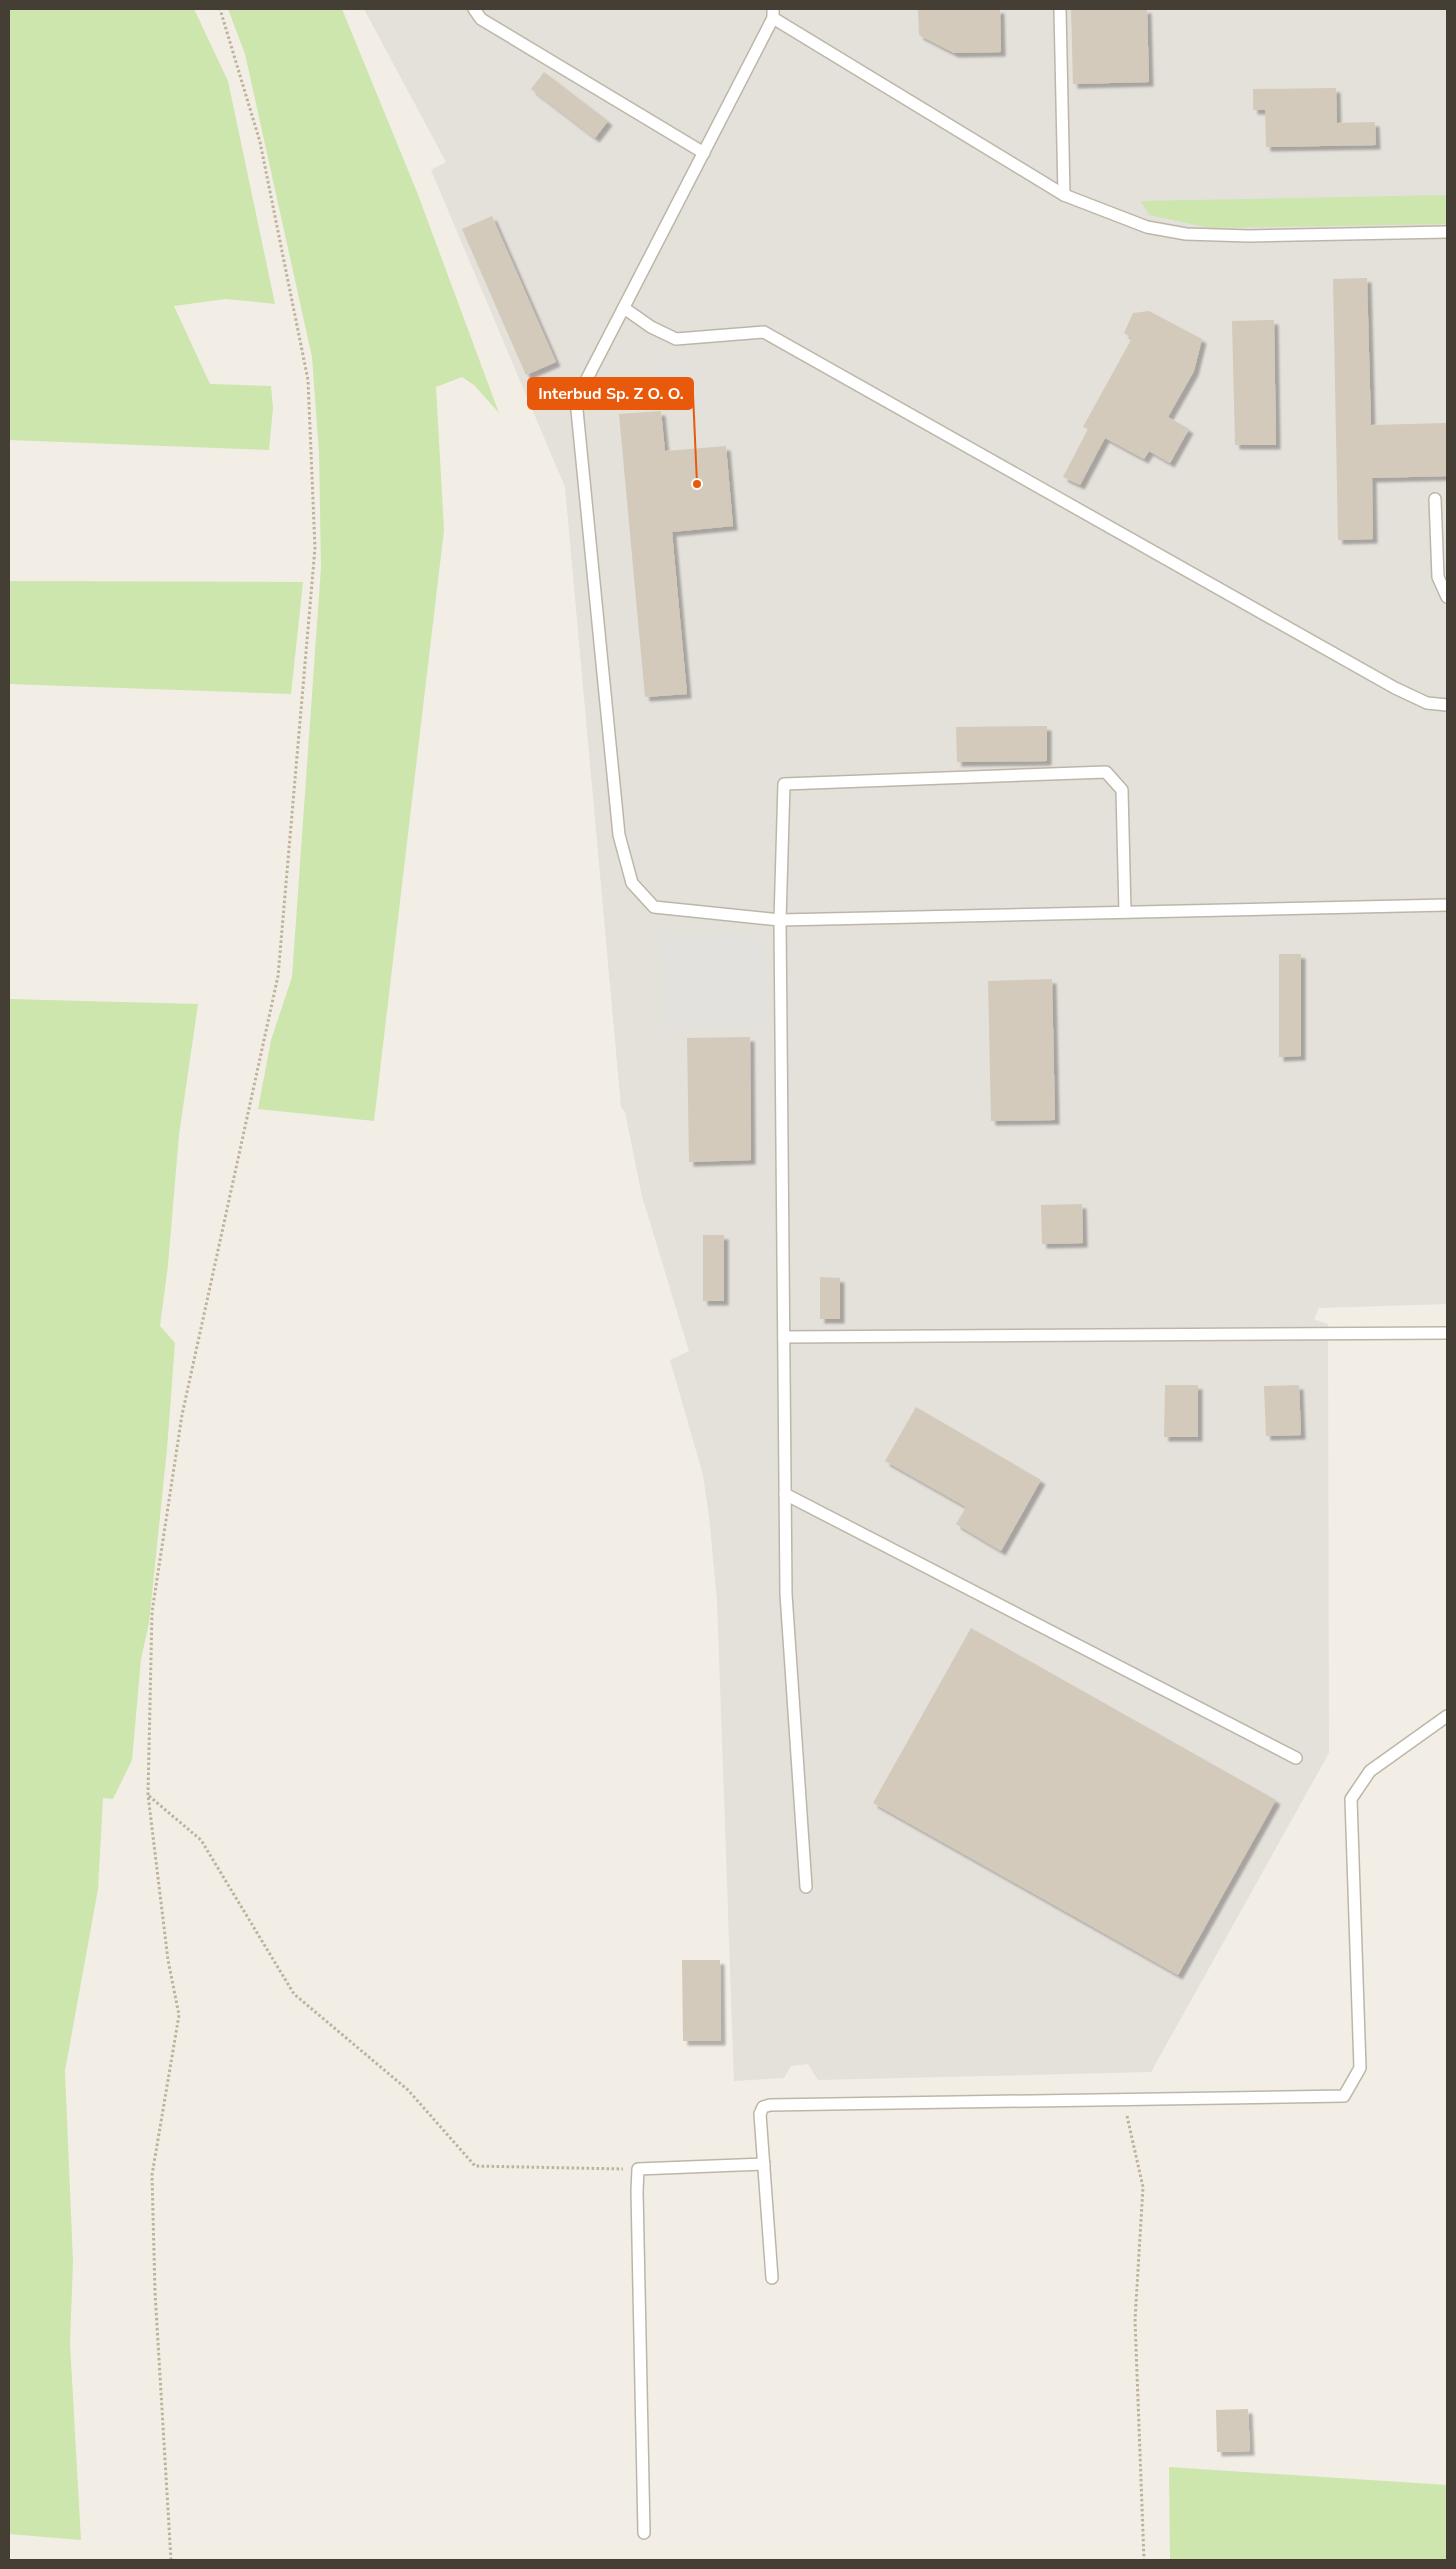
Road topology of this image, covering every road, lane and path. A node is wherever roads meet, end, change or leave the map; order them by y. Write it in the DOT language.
graph roads {
  1 [pos="220,9"];
  2 [pos="474,9"];
  3 [pos="1060,9"];
  4 [pos="773,14"];
  5 [pos="704,153"];
  6 [pos="1064,195"];
  7 [pos="1447,232"];
  8 [pos="624,308"];
  9 [pos="1435,499"];
  10 [pos="1447,597"];
  11 [pos="1447,705"];
  12 [pos="1447,906"];
  13 [pos="1125,912"];
  14 [pos="780,920"];
  15 [pos="1447,1332"];
  16 [pos="784,1337"];
  17 [pos="785,1494"];
  18 [pos="1447,1716"];
  19 [pos="1296,1758"];
  20 [pos="148,1795"];
  21 [pos="806,1887"];
  22 [pos="1123,2099"];
  23 [pos="764,2164"];
  24 [pos="638,2170"];
  25 [pos="772,2278"];
  26 [pos="644,2533"];
  27 [pos="170,2560"];
  28 [pos="1144,2560"];
  1 -- 20 [label="path"];
  2 -- 5 [label="lane"];
  3 -- 6 [label="lane"];
  4 -- 5 [label="lane"];
  4 -- 6 [label="lane"];
  5 -- 8 [label="lane"];
  6 -- 7 [label="lane"];
  8 -- 11 [label="lane"];
  8 -- 14 [label="lane"];
  9 -- 10 [label="lane"];
  12 -- 13 [label="lane"];
  13 -- 14 [label="lane"];
  13 -- 14 [label="lane"];
  14 -- 16 [label="lane"];
  15 -- 16 [label="lane"];
  16 -- 17 [label="lane"];
  17 -- 19 [label="lane"];
  17 -- 21 [label="lane"];
  18 -- 22 [label="lane"];
  20 -- 24 [label="path"];
  20 -- 27 [label="path"];
  22 -- 23 [label="lane"];
  22 -- 28 [label="path"];
  23 -- 24 [label="lane"];
  23 -- 25 [label="lane"];
  24 -- 26 [label="lane"];
}
